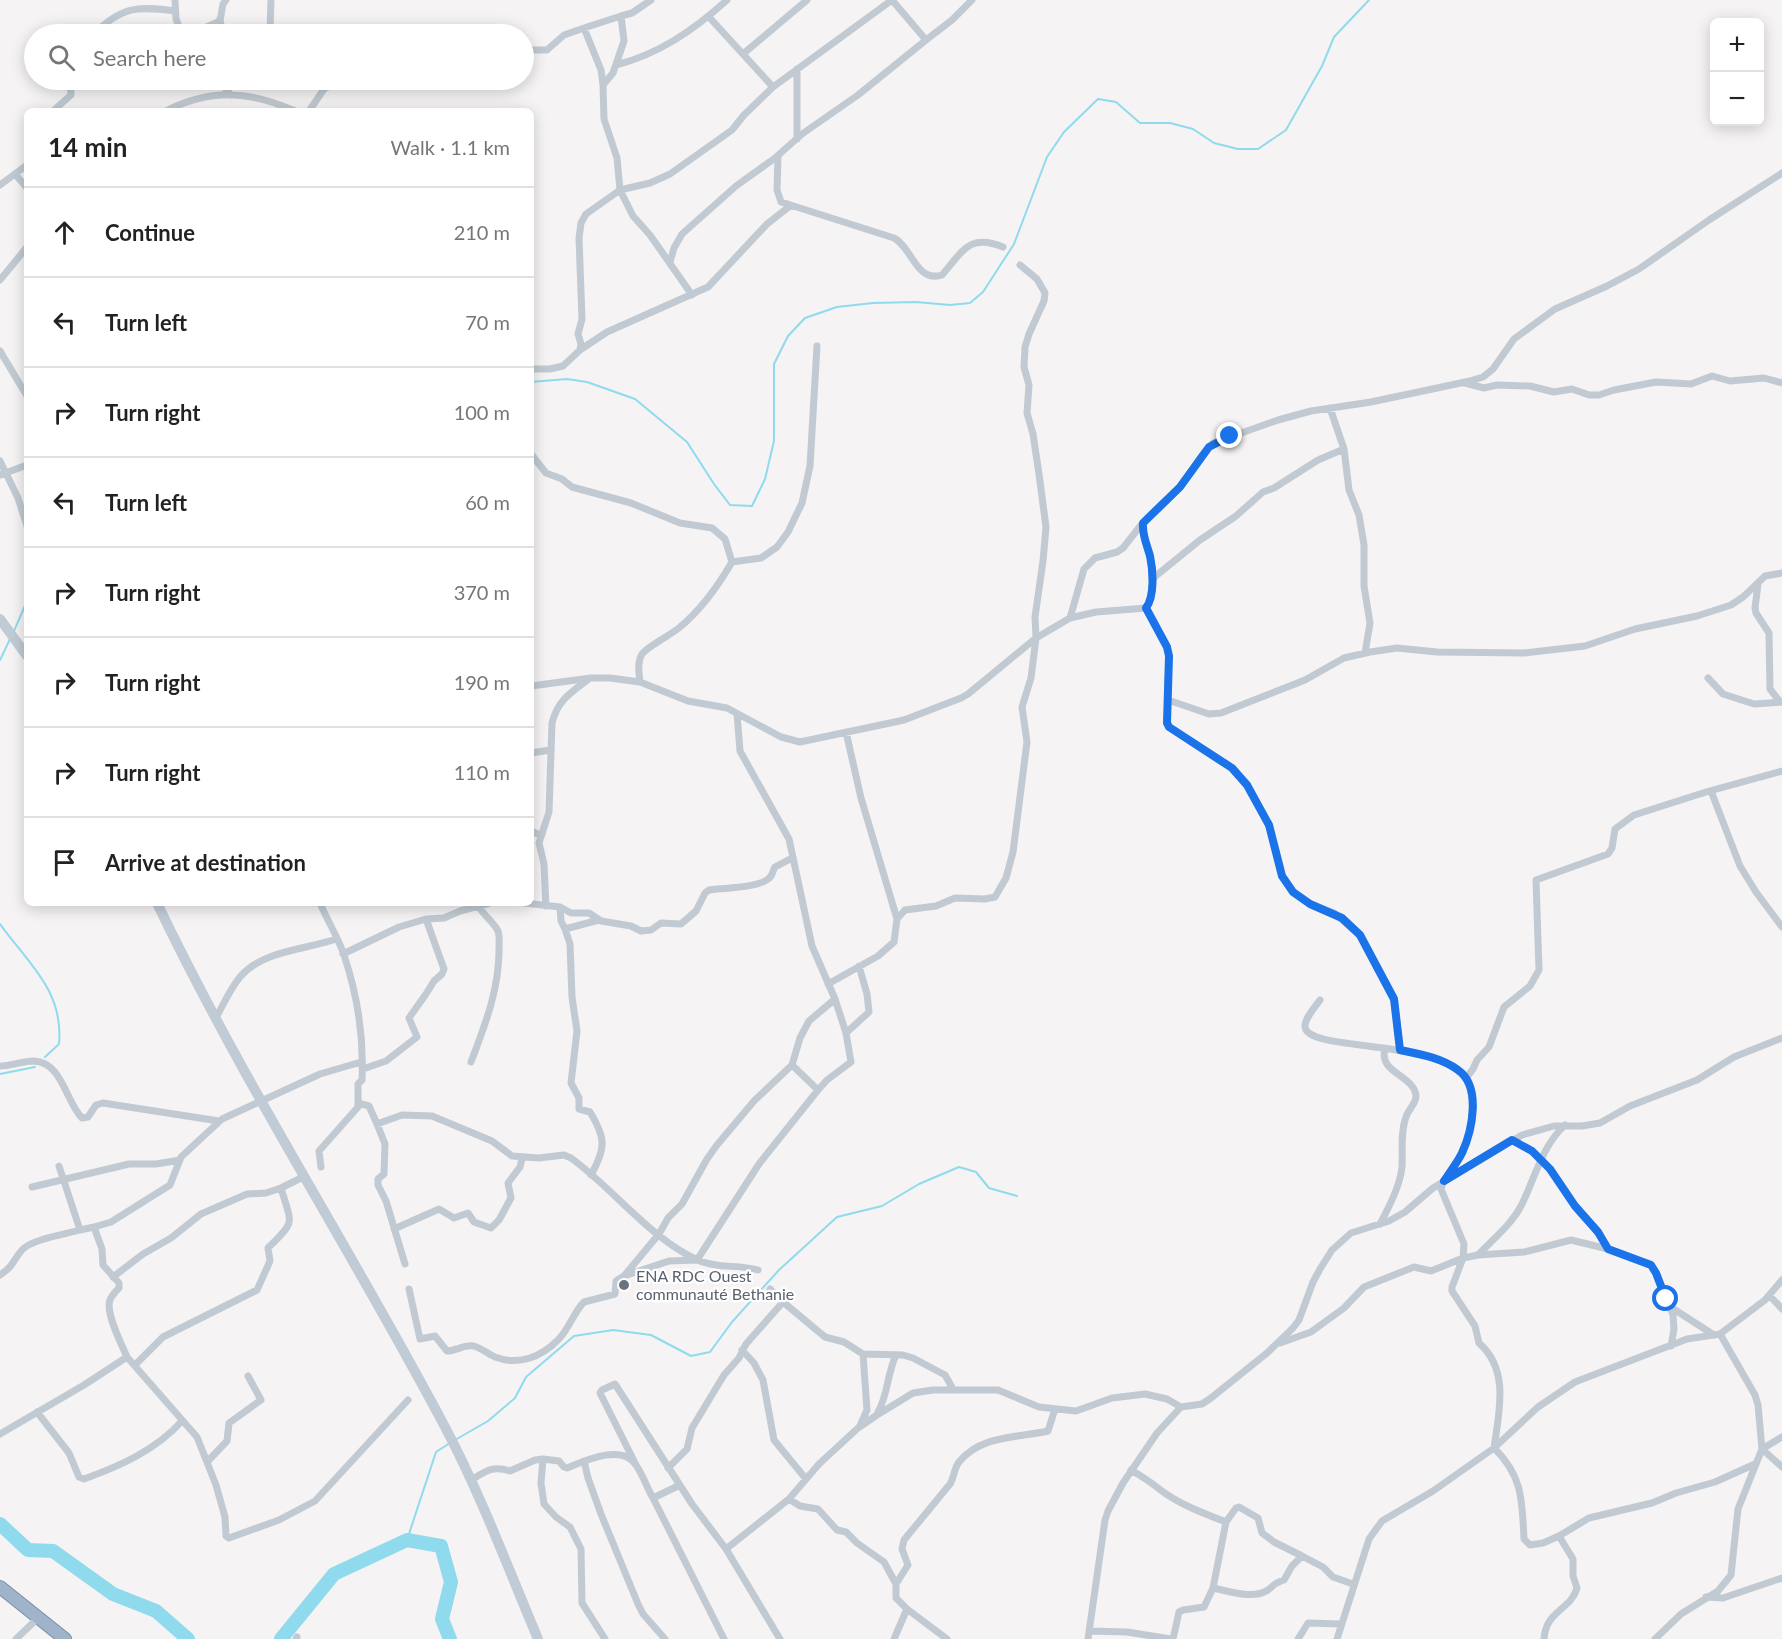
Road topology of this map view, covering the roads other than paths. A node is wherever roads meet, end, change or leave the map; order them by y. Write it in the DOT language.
graph roads {
  1 [pos="175,0"];
  2 [pos="226,0"];
  3 [pos="271,0"];
  4 [pos="651,0"];
  5 [pos="727,0"];
  6 [pos="807,0"];
  7 [pos="892,0"];
  8 [pos="972,0"];
  9 [pos="175,11"];
  10 [pos="621,16"];
  11 [pos="709,16"];
  12 [pos="220,19"];
  13 [pos="107,24"];
  14 [pos="179,24"];
  15 [pos="210,24"];
  16 [pos="221,24"];
  17 [pos="270,24"];
  18 [pos="584,28"];
  19 [pos="926,40"];
  20 [pos="534,50"];
  21 [pos="743,54"];
  22 [pos="615,65"];
  23 [pos="797,69"];
  24 [pos="603,85"];
  25 [pos="773,87"];
  26 [pos="71,90"];
  27 [pos="227,90"];
  28 [pos="323,90"];
  29 [pos="231,95"];
  30 [pos="56,108"];
  31 [pos="172,108"];
  32 [pos="288,108"];
  33 [pos="311,108"];
  34 [pos="797,139"];
  35 [pos="778,156"];
  36 [pos="24,167"];
  37 [pos="1782,173"];
  38 [pos="15,174"];
  39 [pos="24,184"];
  40 [pos="0,185"];
  41 [pos="620,190"];
  42 [pos="790,207"];
  43 [pos="1003,247"];
  44 [pos="24,251"];
  45 [pos="670,262"];
  46 [pos="1020,265"];
  47 [pos="0,280"];
  48 [pos="692,295"];
  49 [pos="817,346"];
  50 [pos="580,350"];
  51 [pos="0,351"];
  52 [pos="3,362"];
  53 [pos="534,369"];
  54 [pos="1463,383"];
  55 [pos="1782,383"];
  56 [pos="24,392"];
  57 [pos="1330,408"];
  58 [pos="1344,449"];
  59 [pos="534,458"];
  60 [pos="0,461"];
  61 [pos="24,466"];
  62 [pos="3,475"];
  63 [pos="24,517"];
  64 [pos="1143,523"];
  65 [pos="732,562"];
  66 [pos="1782,573"];
  67 [pos="1152,579"];
  68 [pos="1758,581"];
  69 [pos="1146,608"];
  70 [pos="1070,618"];
  71 [pos="3,624"];
  72 [pos="1036,638"];
  73 [pos="24,653"];
  74 [pos="1365,653"];
  75 [pos="591,678"];
  76 [pos="1708,678"];
  77 [pos="640,682"];
  78 [pos="534,686"];
  79 [pos="1168,700"];
  80 [pos="1781,702"];
  81 [pos="737,714"];
  82 [pos="846,732"];
  83 [pos="550,750"];
  84 [pos="534,753"];
  85 [pos="1782,771"];
  86 [pos="1711,791"];
  87 [pos="534,832"];
  88 [pos="540,835"];
  89 [pos="792,858"];
  90 [pos="534,904"];
  91 [pos="159,906"];
  92 [pos="321,906"];
  93 [pos="478,906"];
  94 [pos="546,906"];
  95 [pos="459,907"];
  96 [pos="560,907"];
  97 [pos="1779,916"];
  98 [pos="426,919"];
  99 [pos="897,919"];
  100 [pos="599,921"];
  101 [pos="1782,927"];
  102 [pos="565,929"];
  103 [pos="336,939"];
  104 [pos="343,954"];
  105 [pos="859,966"];
  106 [pos="828,984"];
  107 [pos="835,999"];
  108 [pos="1320,1000"];
  109 [pos="216,1018"];
  110 [pos="846,1034"];
  111 [pos="1782,1038"];
  112 [pos="1385,1049"];
  113 [pos="1400,1050"];
  114 [pos="471,1062"];
  115 [pos="362,1065"];
  116 [pos="792,1065"];
  117 [pos="0,1066"];
  118 [pos="1466,1078"];
  119 [pos="818,1090"];
  120 [pos="261,1100"];
  121 [pos="358,1103"];
  122 [pos="219,1121"];
  123 [pos="377,1124"];
  124 [pos="1565,1125"];
  125 [pos="1512,1140"];
  126 [pos="522,1158"];
  127 [pos="180,1160"];
  128 [pos="1541,1160"];
  129 [pos="58,1166"];
  130 [pos="321,1167"];
  131 [pos="591,1175"];
  132 [pos="305,1176"];
  133 [pos="63,1180"];
  134 [pos="1444,1181"];
  135 [pos="32,1187"];
  136 [pos="281,1188"];
  137 [pos="1380,1224"];
  138 [pos="94,1227"];
  139 [pos="394,1229"];
  140 [pos="80,1230"];
  141 [pos="659,1234"];
  142 [pos="1608,1249"];
  143 [pos="1478,1255"];
  144 [pos="1463,1258"];
  145 [pos="697,1260"];
  146 [pos="405,1264"];
  147 [pos="758,1270"];
  148 [pos="0,1275"];
  149 [pos="624,1276"];
  150 [pos="113,1277"];
  151 [pos="1782,1280"];
  152 [pos="770,1288"];
  153 [pos="409,1289"];
  154 [pos="1770,1296"];
  155 [pos="783,1302"];
  156 [pos="1670,1306"];
  157 [pos="1782,1309"];
  158 [pos="1717,1334"];
  159 [pos="1277,1344"];
  160 [pos="1671,1346"];
  161 [pos="742,1350"];
  162 [pos="863,1354"];
  163 [pos="896,1355"];
  164 [pos="127,1357"];
  165 [pos="135,1365"];
  166 [pos="248,1376"];
  167 [pos="953,1389"];
  168 [pos="408,1401"];
  169 [pos="1181,1407"];
  170 [pos="1055,1409"];
  171 [pos="37,1412"];
  172 [pos="877,1415"];
  173 [pos="182,1421"];
  174 [pos="858,1428"];
  175 [pos="0,1434"];
  176 [pos="1782,1437"];
  177 [pos="1494,1448"];
  178 [pos="1762,1449"];
  179 [pos="543,1459"];
  180 [pos="584,1461"];
  181 [pos="207,1462"];
  182 [pos="635,1462"];
  183 [pos="1755,1464"];
  184 [pos="1782,1467"];
  185 [pos="668,1468"];
  186 [pos="1131,1470"];
  187 [pos="806,1479"];
  188 [pos="471,1480"];
  189 [pos="680,1485"];
  190 [pos="653,1498"];
  191 [pos="789,1499"];
  192 [pos="1226,1522"];
  193 [pos="1558,1536"];
  194 [pos="726,1549"];
  195 [pos="1302,1556"];
  196 [pos="1782,1578"];
  197 [pos="896,1584"];
  198 [pos="1353,1584"];
  199 [pos="0,1587"];
  200 [pos="1213,1588"];
  201 [pos="1706,1597"];
  202 [pos="907,1609"];
  203 [pos="38,1618"];
  204 [pos="1341,1624"];
  205 [pos="1088,1635"];
  206 [pos="16,1639"];
  207 [pos="65,1639"];
  208 [pos="538,1639"];
  209 [pos="605,1639"];
  210 [pos="665,1639"];
  211 [pos="724,1639"];
  212 [pos="780,1639"];
  213 [pos="894,1639"];
  214 [pos="947,1639"];
  215 [pos="1172,1639"];
  216 [pos="1298,1639"];
  217 [pos="1336,1639"];
  218 [pos="1544,1639"];
  219 [pos="1655,1639"];
  1 -- 9 [label="street"];
  2 -- 12 [label="street"];
  3 -- 17 [label="street"];
  4 -- 10 [label="street"];
  5 -- 11 [label="street"];
  6 -- 21 [label="street"];
  7 -- 19 [label="street"];
  7 -- 23 [label="street"];
  8 -- 19 [label="street"];
  9 -- 13 [label="street"];
  9 -- 14 [label="street"];
  10 -- 18 [label="street"];
  10 -- 22 [label="street"];
  11 -- 21 [label="street"];
  11 -- 22 [label="street"];
  12 -- 15 [label="street"];
  12 -- 16 [label="street"];
  18 -- 20 [label="street"];
  18 -- 24 [label="street"];
  19 -- 34 [label="street"];
  21 -- 25 [label="street"];
  22 -- 24 [label="street"];
  23 -- 25 [label="street"];
  23 -- 34 [label="street"];
  24 -- 41 [label="street"];
  25 -- 41 [label="street"];
  26 -- 30 [label="street"];
  27 -- 29 [label="street"];
  28 -- 33 [label="street"];
  29 -- 31 [label="street"];
  29 -- 32 [label="street"];
  34 -- 35 [label="street"];
  35 -- 42 [label="street"];
  35 -- 45 [label="street"];
  36 -- 38 [label="street"];
  37 -- 54 [label="street"];
  38 -- 39 [label="street"];
  38 -- 40 [label="street"];
  41 -- 45 [label="street"];
  41 -- 50 [label="street"];
  42 -- 43 [label="street"];
  42 -- 48 [label="street"];
  44 -- 47 [label="street"];
  45 -- 48 [label="street"];
  46 -- 72 [label="street"];
  48 -- 50 [label="street"];
  49 -- 65 [label="street"];
  50 -- 53 [label="street"];
  51 -- 52 [label="street"];
  52 -- 56 [label="street"];
  54 -- 55 [label="street"];
  54 -- 57 [label="street"];
  57 -- 58 [label="street"];
  57 -- 64 [label="street"];
  58 -- 67 [label="street"];
  58 -- 74 [label="street"];
  59 -- 65 [label="street"];
  60 -- 62 [label="street"];
  61 -- 62 [label="street"];
  62 -- 63 [label="street"];
  64 -- 67 [label="street"];
  64 -- 70 [label="street"];
  65 -- 77 [label="street"];
  66 -- 68 [label="street"];
  67 -- 69 [label="street"];
  68 -- 74 [label="street"];
  68 -- 80 [label="street"];
  69 -- 70 [label="street"];
  69 -- 79 [label="street"];
  70 -- 72 [label="street"];
  71 -- 73 [label="main road"];
  72 -- 82 [label="street"];
  72 -- 99 [label="street"];
  74 -- 79 [label="street"];
  75 -- 77 [label="street"];
  75 -- 78 [label="street"];
  75 -- 83 [label="street"];
  76 -- 80 [label="street"];
  77 -- 81 [label="street"];
  79 -- 113 [label="street"];
  81 -- 82 [label="street"];
  81 -- 89 [label="street"];
  82 -- 99 [label="street"];
  83 -- 84 [label="street"];
  83 -- 88 [label="street"];
  85 -- 86 [label="street"];
  86 -- 97 [label="street"];
  86 -- 118 [label="street"];
  87 -- 88 [label="street"];
  88 -- 94 [label="street"];
  89 -- 100 [label="street"];
  89 -- 106 [label="street"];
  90 -- 94 [label="street"];
  91 -- 109 [label="main road"];
  92 -- 103 [label="street"];
  93 -- 95 [label="street"];
  93 -- 114 [label="street"];
  94 -- 96 [label="street"];
  95 -- 98 [label="street"];
  96 -- 100 [label="street"];
  96 -- 102 [label="street"];
  97 -- 101 [label="street"];
  98 -- 104 [label="street"];
  98 -- 115 [label="street"];
  99 -- 105 [label="street"];
  100 -- 102 [label="street"];
  102 -- 131 [label="street"];
  103 -- 104 [label="street"];
  103 -- 109 [label="street"];
  104 -- 115 [label="street"];
  105 -- 106 [label="street"];
  105 -- 110 [label="street"];
  106 -- 107 [label="street"];
  107 -- 110 [label="street"];
  107 -- 116 [label="street"];
  108 -- 112 [label="street"];
  109 -- 120 [label="main road"];
  110 -- 119 [label="street"];
  111 -- 124 [label="street"];
  112 -- 113 [label="street"];
  112 -- 137 [label="street"];
  113 -- 118 [label="street"];
  115 -- 120 [label="street"];
  115 -- 121 [label="street"];
  116 -- 119 [label="street"];
  116 -- 141 [label="street"];
  117 -- 122 [label="street"];
  118 -- 134 [label="street"];
  119 -- 145 [label="street"];
  120 -- 122 [label="street"];
  120 -- 132 [label="main road"];
  121 -- 123 [label="street"];
  121 -- 130 [label="street"];
  122 -- 127 [label="street"];
  123 -- 126 [label="street"];
  123 -- 139 [label="street"];
  124 -- 125 [label="street"];
  124 -- 128 [label="street"];
  125 -- 128 [label="street"];
  125 -- 134 [label="street"];
  126 -- 131 [label="street"];
  126 -- 139 [label="street"];
  127 -- 133 [label="street"];
  127 -- 138 [label="street"];
  128 -- 142 [label="street"];
  128 -- 143 [label="street"];
  129 -- 133 [label="street"];
  131 -- 141 [label="street"];
  132 -- 136 [label="street"];
  132 -- 188 [label="main road"];
  133 -- 135 [label="street"];
  133 -- 140 [label="street"];
  134 -- 137 [label="street"];
  134 -- 144 [label="street"];
  136 -- 150 [label="street"];
  136 -- 165 [label="street"];
  137 -- 159 [label="street"];
  138 -- 140 [label="street"];
  138 -- 150 [label="street"];
  139 -- 146 [label="street"];
  140 -- 148 [label="street"];
  141 -- 145 [label="street"];
  141 -- 149 [label="street"];
  142 -- 143 [label="street"];
  142 -- 156 [label="street"];
  143 -- 144 [label="street"];
  144 -- 159 [label="street"];
  144 -- 177 [label="street"];
  145 -- 147 [label="street"];
  145 -- 149 [label="street"];
  149 -- 153 [label="street"];
  150 -- 164 [label="street"];
  151 -- 154 [label="street"];
  152 -- 155 [label="street"];
  154 -- 157 [label="street"];
  154 -- 158 [label="street"];
  155 -- 161 [label="street"];
  155 -- 162 [label="street"];
  156 -- 158 [label="street"];
  156 -- 160 [label="street"];
  158 -- 160 [label="street"];
  158 -- 178 [label="street"];
  159 -- 169 [label="street"];
  160 -- 177 [label="street"];
  161 -- 185 [label="street"];
  161 -- 187 [label="street"];
  162 -- 163 [label="street"];
  162 -- 174 [label="street"];
  163 -- 167 [label="street"];
  163 -- 172 [label="street"];
  164 -- 165 [label="street"];
  164 -- 171 [label="street"];
  165 -- 173 [label="street"];
  166 -- 181 [label="street"];
  167 -- 170 [label="street"];
  167 -- 172 [label="street"];
  168 -- 181 [label="street"];
  169 -- 170 [label="street"];
  169 -- 186 [label="street"];
  170 -- 197 [label="street"];
  171 -- 173 [label="street"];
  171 -- 175 [label="street"];
  172 -- 174 [label="street"];
  173 -- 181 [label="street"];
  174 -- 187 [label="street"];
  176 -- 178 [label="street"];
  177 -- 193 [label="street"];
  177 -- 198 [label="street"];
  178 -- 183 [label="street"];
  178 -- 184 [label="street"];
  179 -- 180 [label="street"];
  179 -- 188 [label="street"];
  179 -- 209 [label="street"];
  180 -- 182 [label="street"];
  180 -- 210 [label="street"];
  182 -- 185 [label="street"];
  182 -- 190 [label="street"];
  183 -- 193 [label="street"];
  183 -- 201 [label="street"];
  185 -- 189 [label="street"];
  186 -- 192 [label="street"];
  186 -- 205 [label="street"];
  187 -- 191 [label="street"];
  188 -- 208 [label="main road"];
  189 -- 190 [label="street"];
  189 -- 194 [label="street"];
  190 -- 211 [label="street"];
  191 -- 194 [label="street"];
  191 -- 197 [label="street"];
  192 -- 195 [label="street"];
  192 -- 200 [label="street"];
  193 -- 218 [label="street"];
  194 -- 212 [label="street"];
  195 -- 198 [label="street"];
  195 -- 200 [label="street"];
  196 -- 201 [label="street"];
  197 -- 202 [label="street"];
  198 -- 204 [label="street"];
  199 -- 203 [label="highway"];
  200 -- 215 [label="street"];
  201 -- 219 [label="street"];
  202 -- 213 [label="street"];
  202 -- 214 [label="street"];
  203 -- 206 [label="street"];
  203 -- 207 [label="highway"];
  204 -- 216 [label="street"];
  204 -- 217 [label="street"];
  205 -- 215 [label="street"];
}
